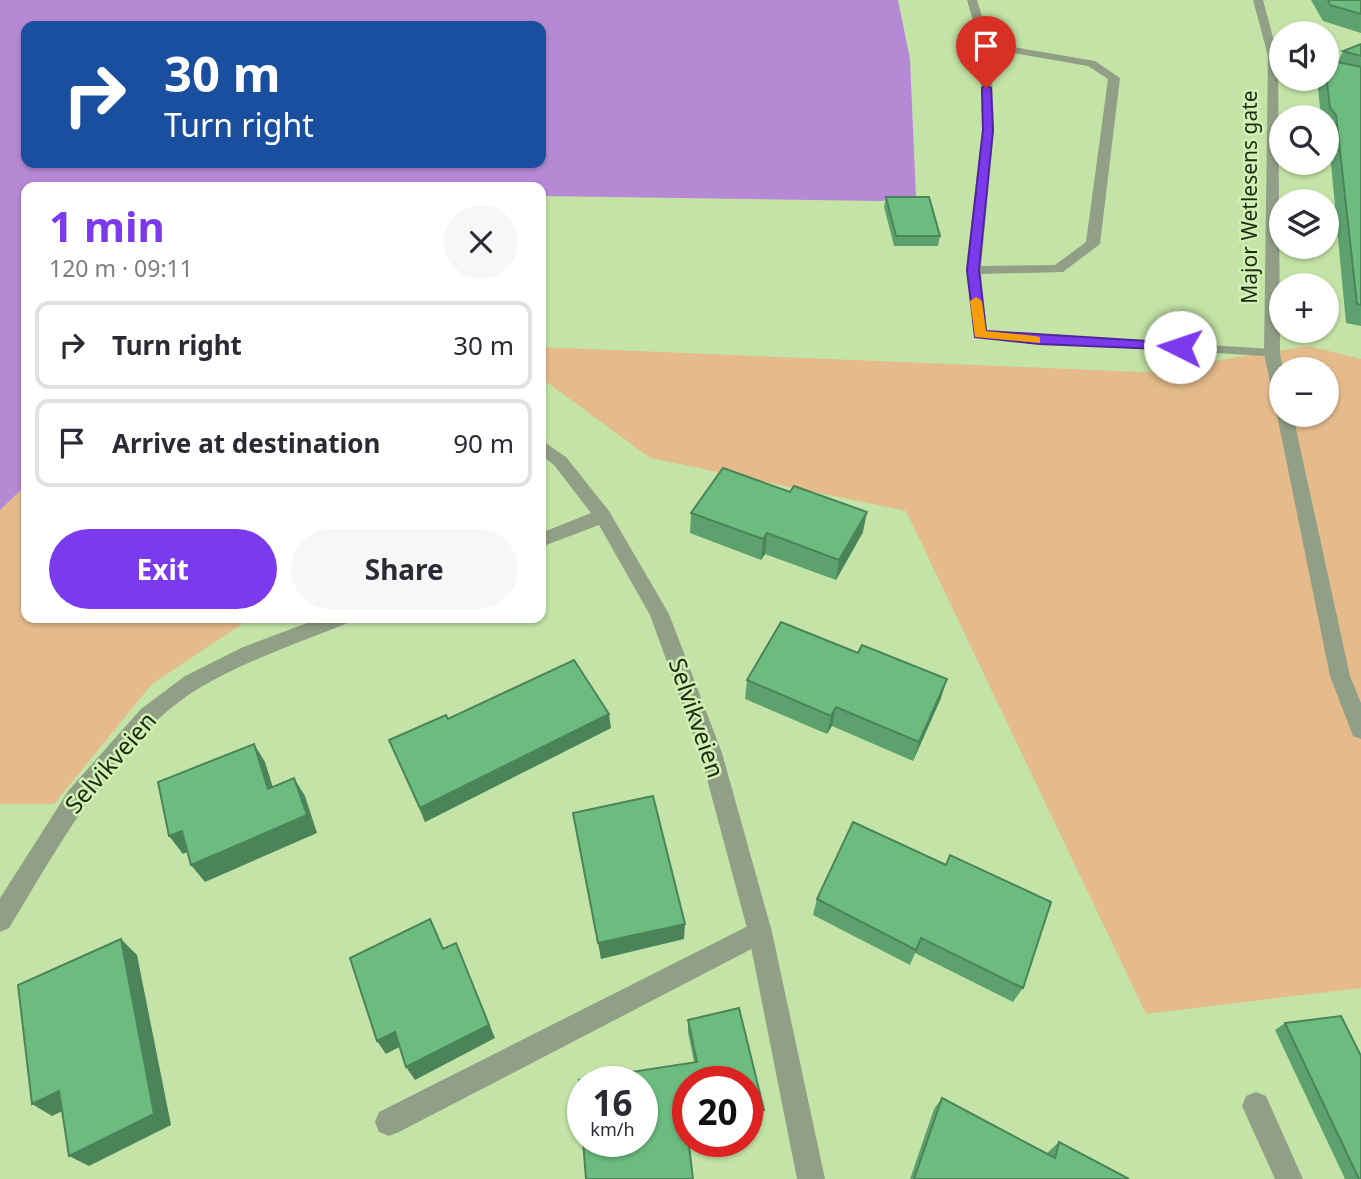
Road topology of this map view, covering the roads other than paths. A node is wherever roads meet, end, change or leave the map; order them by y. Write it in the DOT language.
graph roads {
  1 [pos="972,0"];
  2 [pos="1258,0"];
  3 [pos="1269,33"];
  4 [pos="985,45"];
  5 [pos="1276,91"];
  6 [pos="973,270"];
  7 [pos="1272,354"];
  8 [pos="1273,357"];
  9 [pos="1288,427"];
  10 [pos="546,450"];
  11 [pos="603,516"];
  12 [pos="546,538"];
  13 [pos="328,623"];
  14 [pos="1361,730"];
  15 [pos="0,920"];
  16 [pos="760,932"];
  17 [pos="1256,1106"];
  18 [pos="389,1122"];
  19 [pos="811,1179"];
  20 [pos="1289,1179"];
  1 -- 4 [label="street"];
  2 -- 3 [label="street, Major Wetlesens gate"];
  4 -- 6 [label="street"];
  4 -- 6 [label="street"];
  5 -- 7 [label="street, Major Wetlesens gate"];
  6 -- 7 [label="street"];
  7 -- 8 [label="street, Major Wetlesens gate"];
  9 -- 14 [label="street"];
  10 -- 11 [label="street, Selvikveien"];
  11 -- 12 [label="street"];
  11 -- 16 [label="street, Selvikveien"];
  13 -- 15 [label="street, Selvikveien"];
  16 -- 18 [label="street"];
  16 -- 19 [label="street, Selvikveien"];
  17 -- 20 [label="street"];
}
